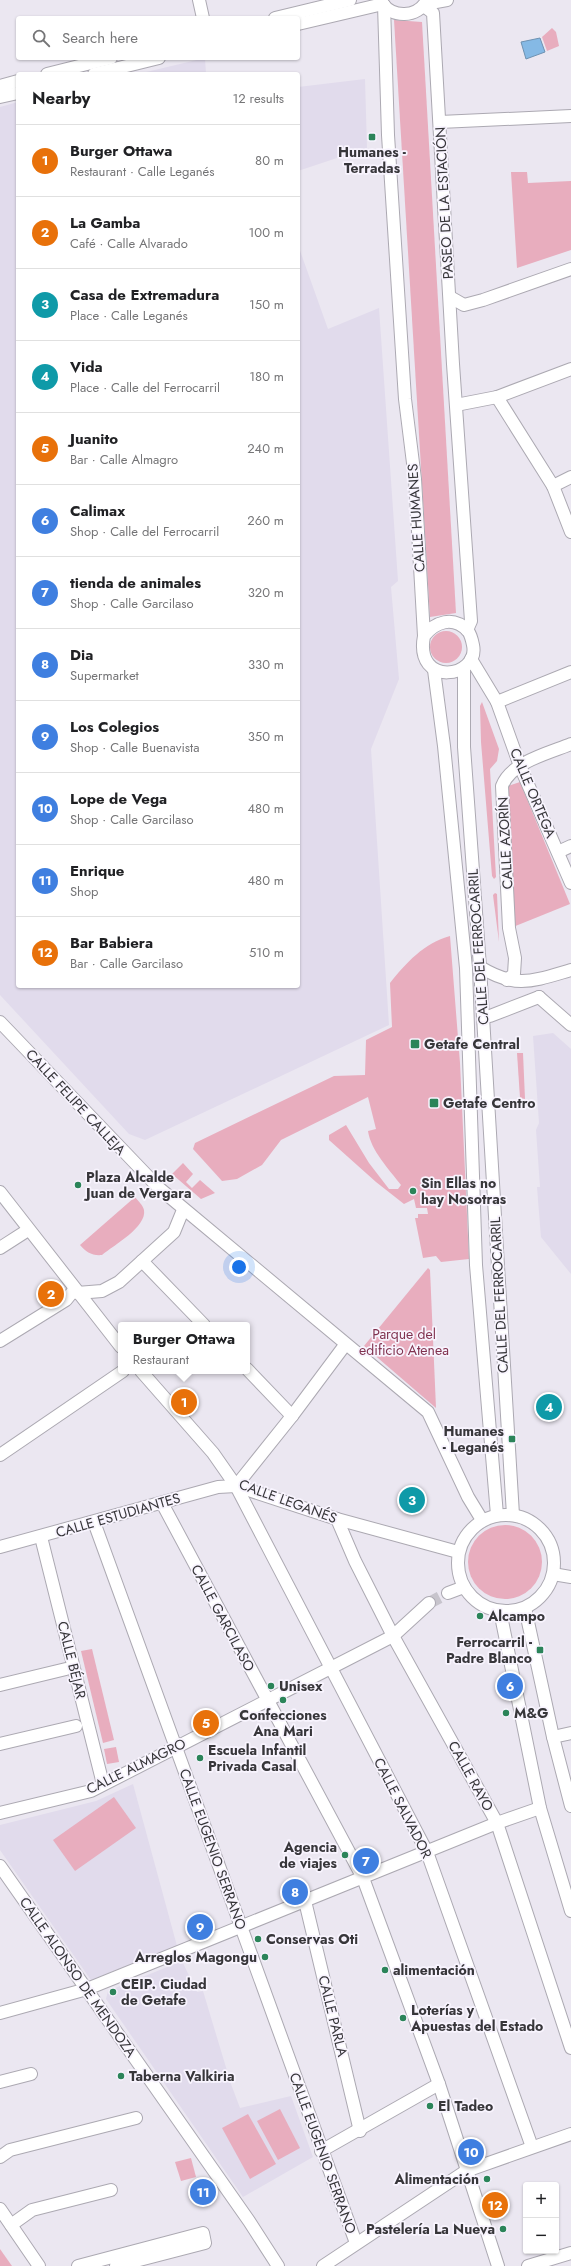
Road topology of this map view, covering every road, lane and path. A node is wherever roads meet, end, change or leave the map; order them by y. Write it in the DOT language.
graph roads {
  1 [pos="199,0"];
  2 [pos="350,0"];
  3 [pos="447,0"];
  4 [pos="382,3"];
  5 [pos="426,3"];
  6 [pos="203,16"];
  7 [pos="283,16"];
  8 [pos="300,24"];
  9 [pos="103,60"];
  10 [pos="151,60"];
  11 [pos="55,72"];
  12 [pos="102,72"];
  13 [pos="16,82"];
  14 [pos="0,86"];
  15 [pos="16,93"];
  16 [pos="0,97"];
  17 [pos="571,116"];
  18 [pos="440,122"];
  19 [pos="571,269"];
  20 [pos="450,297"];
  21 [pos="571,369"];
  22 [pos="497,397"];
  23 [pos="456,405"];
  24 [pos="571,477"];
  25 [pos="553,486"];
  26 [pos="571,532"];
  27 [pos="467,630"];
  28 [pos="424,636"];
  29 [pos="467,663"];
  30 [pos="434,670"];
  31 [pos="571,672"];
  32 [pos="497,702"];
  33 [pos="571,744"];
  34 [pos="520,766"];
  35 [pos="571,846"];
  36 [pos="558,852"];
  37 [pos="571,883"];
  38 [pos="480,967"];
  39 [pos="571,970"];
  40 [pos="507,980"];
  41 [pos="536,980"];
  42 [pos="539,997"];
  43 [pos="490,1016"];
  44 [pos="0,1022"];
  45 [pos="571,1024"];
  46 [pos="0,1192"];
  47 [pos="183,1210"];
  48 [pos="28,1230"];
  49 [pos="0,1248"];
  50 [pos="142,1261"];
  51 [pos="76,1291"];
  52 [pos="201,1322"];
  53 [pos="0,1342"];
  54 [pos="118,1343"];
  55 [pos="345,1345"];
  56 [pos="250,1372"];
  57 [pos="119,1374"];
  58 [pos="144,1374"];
  59 [pos="292,1416"];
  60 [pos="0,1455"];
  61 [pos="236,1486"];
  62 [pos="162,1503"];
  63 [pos="497,1515"];
  64 [pos="513,1515"];
  65 [pos="337,1519"];
  66 [pos="482,1520"];
  67 [pos="94,1522"];
  68 [pos="41,1536"];
  69 [pos="0,1547"];
  70 [pos="458,1552"];
  71 [pos="553,1574"];
  72 [pos="571,1576"];
  73 [pos="464,1587"];
  74 [pos="448,1593"];
  75 [pos="429,1603"];
  76 [pos="525,1608"];
  77 [pos="500,1612"];
  78 [pos="393,1636"];
  79 [pos="330,1667"];
  80 [pos="66,1669"];
  81 [pos="0,1685"];
  82 [pos="268,1700"];
  83 [pos="76,1726"];
  84 [pos="571,1733"];
  85 [pos="553,1737"];
  86 [pos="0,1744"];
  87 [pos="176,1747"];
  88 [pos="103,1784"];
  89 [pos="570,1802"];
  90 [pos="540,1808"];
  91 [pos="0,1813"];
  92 [pos="497,1823"];
  93 [pos="428,1852"];
  94 [pos="0,1866"];
  95 [pos="363,1878"];
  96 [pos="305,1901"];
  97 [pos="571,1911"];
  98 [pos="241,1928"];
  99 [pos="88,1990"];
  100 [pos="0,2013"];
  101 [pos="571,2048"];
  102 [pos="30,2074"];
  103 [pos="0,2082"];
  104 [pos="439,2084"];
  105 [pos="136,2118"];
  106 [pos="360,2131"];
  107 [pos="571,2134"];
  108 [pos="532,2147"];
  109 [pos="321,2151"];
  110 [pos="0,2157"];
  111 [pos="466,2171"];
  112 [pos="111,2190"];
  113 [pos="0,2209"];
  114 [pos="11,2225"];
  115 [pos="356,2243"];
  116 [pos="571,2253"];
  117 [pos="39,2266"];
  118 [pos="78,2266"];
  119 [pos="116,2266"];
  120 [pos="278,2266"];
  121 [pos="322,2266"];
  122 [pos="498,2266"];
  123 [pos="528,2266"];
  1 -- 6 [label="street"];
  2 -- 7 [label="street"];
  3 -- 5 [label="street"];
  4 -- 5 [label="street"];
  4 -- 8 [label="street"];
  4 -- 28 [label="street, CALLE HUMANES"];
  5 -- 18 [label="street, PASEO DE LA ESTACIÓN"];
  9 -- 11 [label="street"];
  10 -- 12 [label="street"];
  13 -- 14 [label="street"];
  15 -- 16 [label="street"];
  17 -- 18 [label="street"];
  18 -- 20 [label="street, PASEO DE LA ESTACIÓN"];
  19 -- 20 [label="street"];
  20 -- 23 [label="street, PASEO DE LA ESTACIÓN"];
  21 -- 22 [label="street"];
  22 -- 23 [label="street"];
  22 -- 25 [label="street"];
  23 -- 27 [label="street"];
  24 -- 25 [label="street"];
  25 -- 26 [label="street"];
  27 -- 28 [label="street"];
  27 -- 29 [label="street"];
  28 -- 30 [label="street, CALLE HUMANES"];
  29 -- 30 [label="street"];
  29 -- 32 [label="street"];
  29 -- 38 [label="street, CALLE DEL FERROCARRIL"];
  30 -- 63 [label="street, CALLE DEL FERROCARRIL"];
  31 -- 32 [label="street"];
  32 -- 34 [label="street, CALLE ORTEGA"];
  33 -- 34 [label="street, CALLE AZORÍN"];
  34 -- 36 [label="street, CALLE ORTEGA"];
  34 -- 40 [label="street, CALLE AZORÍN"];
  35 -- 36 [label="street"];
  36 -- 37 [label="street, CALLE ORTEGA"];
  38 -- 40 [label="street"];
  38 -- 64 [label="street, CALLE DEL FERROCARRIL"];
  39 -- 41 [label="street"];
  40 -- 41 [label="street"];
  41 -- 42 [label="street"];
  42 -- 43 [label="street"];
  42 -- 45 [label="street"];
  44 -- 47 [label="street, CALLE FELIPE CALLEJA"];
  46 -- 48 [label="street"];
  47 -- 50 [label="street"];
  47 -- 55 [label="street, CALLE FELIPE CALLEJA"];
  48 -- 49 [label="street"];
  48 -- 51 [label="street"];
  50 -- 51 [label="street"];
  50 -- 52 [label="street"];
  51 -- 53 [label="street"];
  51 -- 54 [label="street"];
  55 -- 59 [label="street"];
  55 -- 66 [label="street, CALLE FELIPE CALLEJA"];
  56 -- 59 [label="street"];
  57 -- 60 [label="street"];
  58 -- 61 [label="street, CALLE LEGANÉS"];
  59 -- 61 [label="street"];
  61 -- 62 [label="street, CALLE ESTUDIANTES"];
  61 -- 65 [label="street, CALLE LEGANÉS"];
  61 -- 79 [label="street, CALLE SALVADOR"];
  62 -- 67 [label="street, CALLE ESTUDIANTES"];
  62 -- 82 [label="street, CALLE GARCILASO"];
  63 -- 64 [label="street"];
  63 -- 66 [label="street"];
  64 -- 71 [label="street"];
  65 -- 70 [label="street, CALLE LEGANÉS"];
  65 -- 78 [label="street, CALLE RAYO"];
  66 -- 70 [label="street"];
  67 -- 68 [label="street, CALLE ESTUDIANTES"];
  67 -- 87 [label="street, CALLE EUGENIO SERRANO"];
  68 -- 69 [label="street, CALLE ESTUDIANTES"];
  68 -- 88 [label="street, CALLE BÉJAR"];
  70 -- 73 [label="street"];
  71 -- 72 [label="street"];
  71 -- 76 [label="street"];
  73 -- 74 [label="street"];
  73 -- 77 [label="street"];
  75 -- 78 [label="street, CALLE ALMAGRO"];
  76 -- 77 [label="street"];
  76 -- 85 [label="street"];
  77 -- 90 [label="street"];
  78 -- 79 [label="street, CALLE ALMAGRO"];
  78 -- 92 [label="street, CALLE RAYO"];
  79 -- 82 [label="street, CALLE ALMAGRO"];
  79 -- 93 [label="street, CALLE SALVADOR"];
  80 -- 81 [label="street"];
  82 -- 87 [label="street, CALLE ALMAGRO"];
  82 -- 95 [label="street, CALLE GARCILASO"];
  83 -- 86 [label="street"];
  84 -- 85 [label="street"];
  85 -- 89 [label="street"];
  87 -- 88 [label="street, CALLE ALMAGRO"];
  87 -- 98 [label="street, CALLE EUGENIO SERRANO"];
  88 -- 91 [label="street, CALLE ALMAGRO"];
  90 -- 92 [label="street"];
  90 -- 97 [label="street"];
  92 -- 93 [label="street"];
  92 -- 101 [label="street, CALLE RAYO"];
  93 -- 95 [label="street"];
  93 -- 108 [label="street, CALLE SALVADOR"];
  94 -- 99 [label="street, CALLE ALONSO DE MENDOZA"];
  95 -- 96 [label="street"];
  95 -- 104 [label="street, CALLE GARCILASO"];
  96 -- 98 [label="street"];
  96 -- 106 [label="street, CALLE PARLA"];
  98 -- 99 [label="street"];
  98 -- 109 [label="street, CALLE EUGENIO SERRANO"];
  99 -- 100 [label="street"];
  99 -- 120 [label="street, CALLE ALONSO DE MENDOZA"];
  102 -- 103 [label="street"];
  104 -- 106 [label="street"];
  104 -- 111 [label="street, CALLE GARCILASO"];
  105 -- 110 [label="street"];
  106 -- 109 [label="street"];
  107 -- 108 [label="street"];
  108 -- 111 [label="street"];
  109 -- 115 [label="street, CALLE EUGENIO SERRANO"];
  111 -- 115 [label="street"];
  111 -- 122 [label="street, CALLE GARCILASO"];
  112 -- 114 [label="street"];
  113 -- 114 [label="street"];
  114 -- 117 [label="street"];
  115 -- 121 [label="street"];
  116 -- 123 [label="street"];
  118 -- 119 [label="street"];
}
